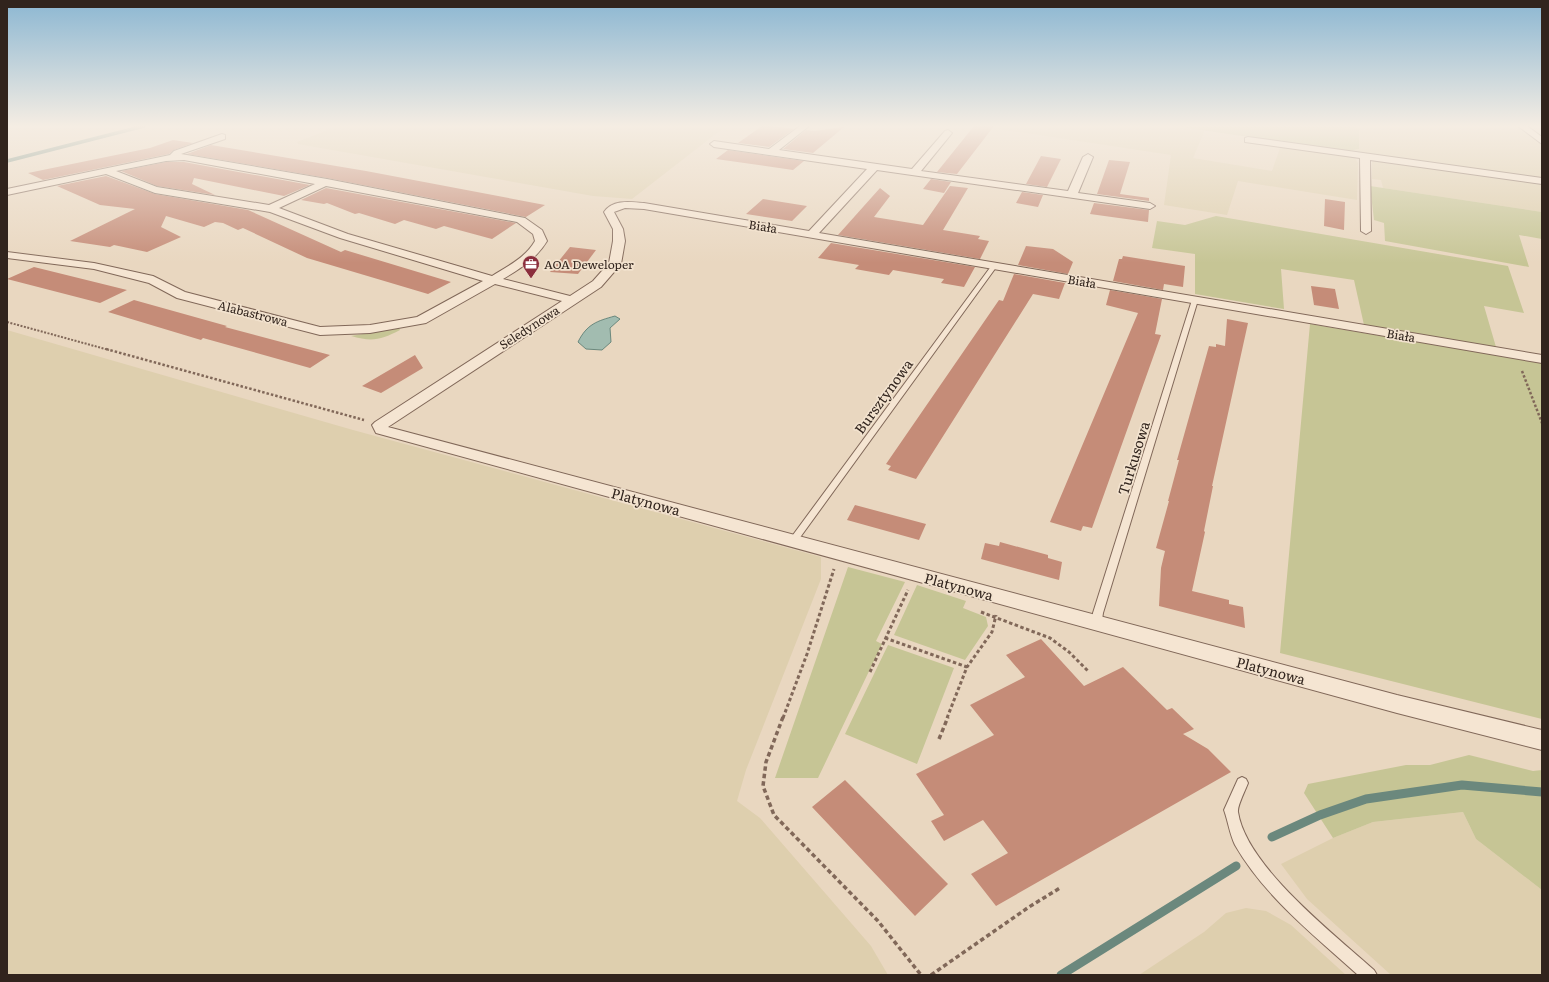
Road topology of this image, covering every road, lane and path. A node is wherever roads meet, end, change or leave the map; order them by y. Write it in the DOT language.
graph roads {
  1 [pos="103,172"];
  2 [pos="109,172"];
  3 [pos="269,172"];
  4 [pos="869,172"];
  5 [pos="916,172"];
  6 [pos="1082,172"];
  7 [pos="1365,172"];
  8 [pos="1477,172"];
  9 [pos="1542,181"];
  10 [pos="327,182"];
  11 [pos="7,192"];
  12 [pos="1072,194"];
  13 [pos="622,205"];
  14 [pos="1150,206"];
  15 [pos="269,209"];
  16 [pos="1366,231"];
  17 [pos="812,234"];
  18 [pos="7,255"];
  19 [pos="994,266"];
  20 [pos="493,280"];
  21 [pos="571,300"];
  22 [pos="1195,300"];
  23 [pos="7,322"];
  24 [pos="1516,355"];
  25 [pos="1542,359"];
  26 [pos="1542,423"];
  27 [pos="380,425"];
  28 [pos="793,541"];
  29 [pos="839,553"];
  30 [pos="912,583"];
  31 [pos="1001,597"];
  32 [pos="974,610"];
  33 [pos="995,617"];
  34 [pos="1097,623"];
  35 [pos="885,638"];
  36 [pos="967,666"];
  37 [pos="870,672"];
  38 [pos="1089,672"];
  39 [pos="939,739"];
  40 [pos="1542,740"];
  41 [pos="1242,783"];
  42 [pos="1060,888"];
  43 [pos="921,975"];
  44 [pos="931,975"];
  45 [pos="1369,975"];
  1 -- 11 [label="street, Alabastrowa"];
  2 -- 15 [label="street"];
  3 -- 10 [label="street, Alabastrowa"];
  4 -- 17 [label="street"];
  5 -- 12 [label="street"];
  6 -- 12 [label="street"];
  7 -- 16 [label="street"];
  8 -- 9 [label="street"];
  10 -- 15 [label="street"];
  10 -- 20 [label="street, Alabastrowa"];
  12 -- 14 [label="street"];
  13 -- 17 [label="street, Biała"];
  13 -- 21 [label="street, Seledynowa"];
  15 -- 20 [label="street"];
  17 -- 19 [label="street, Biała"];
  18 -- 20 [label="street, Alabastrowa"];
  19 -- 22 [label="street, Biała"];
  19 -- 28 [label="lane, Bursztynowa"];
  20 -- 21 [label="street"];
  21 -- 27 [label="street, Seledynowa"];
  22 -- 24 [label="street, Biała"];
  22 -- 34 [label="lane, Turkusowa"];
  23 -- 27 [label="path"];
  24 -- 25 [label="street, Biała"];
  24 -- 26 [label="path"];
  27 -- 28 [label="street, Platynowa"];
  28 -- 29 [label="street, Platynowa"];
  29 -- 31 [label="street, Platynowa"];
  29 -- 43 [label="path"];
  30 -- 35 [label="path"];
  31 -- 33 [label="path"];
  31 -- 34 [label="street, Platynowa"];
  32 -- 33 [label="path"];
  33 -- 36 [label="path"];
  33 -- 38 [label="path"];
  34 -- 40 [label="street, Platynowa"];
  35 -- 36 [label="path"];
  35 -- 37 [label="path"];
  36 -- 39 [label="path"];
  41 -- 45 [label="lane"];
  42 -- 44 [label="path"];
}
